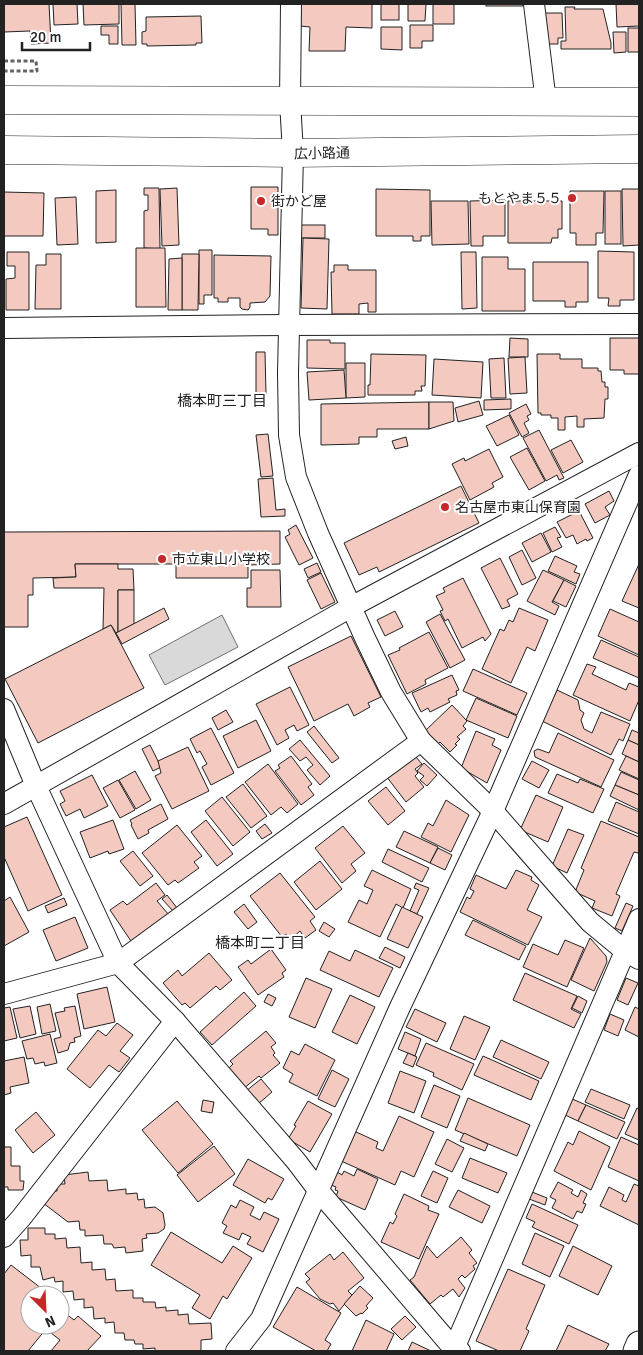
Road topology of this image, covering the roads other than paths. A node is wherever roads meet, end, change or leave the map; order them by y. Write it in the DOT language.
graph roads {
  1 [pos="291,4"];
  2 [pos="534,4"];
  3 [pos="4,100"];
  4 [pos="290,102"];
  5 [pos="546,102"];
  6 [pos="639,102"];
  7 [pos="639,149"];
  8 [pos="4,150"];
  9 [pos="293,153"];
  10 [pos="639,324"];
  11 [pos="289,325"];
  12 [pos="4,328"];
  13 [pos="639,454"];
  14 [pos="639,475"];
  15 [pos="351,607"];
  16 [pos="4,709"];
  17 [pos="421,741"];
  18 [pos="36,786"];
  19 [pos="4,804"];
  20 [pos="493,812"];
  21 [pos="639,919"];
  22 [pos="632,955"];
  23 [pos="118,962"];
  24 [pos="4,994"];
  25 [pos="175,1020"];
  26 [pos="318,1190"];
  27 [pos="4,1237"];
  28 [pos="639,1344"];
  29 [pos="456,1350"];
  30 [pos="236,1351"];
  31 [pos="636,1351"];
  1 -- 4 [label="street"];
  2 -- 5 [label="street"];
  3 -- 4 [label="main road"];
  4 -- 5 [label="main road"];
  4 -- 9 [label="street"];
  5 -- 6 [label="main road"];
  7 -- 9 [label="main road, 広小路通"];
  8 -- 9 [label="main road, 広小路通"];
  9 -- 11 [label="street"];
  10 -- 11 [label="street"];
  11 -- 12 [label="street"];
  11 -- 15 [label="street"];
  13 -- 15 [label="street"];
  14 -- 20 [label="street"];
  15 -- 17 [label="street"];
  15 -- 18 [label="street"];
  16 -- 18 [label="street"];
  17 -- 20 [label="street"];
  17 -- 23 [label="street"];
  18 -- 19 [label="street"];
  18 -- 23 [label="street"];
  20 -- 22 [label="street"];
  20 -- 26 [label="street"];
  21 -- 22 [label="street"];
  22 -- 29 [label="street"];
  23 -- 24 [label="street"];
  23 -- 25 [label="street"];
  25 -- 26 [label="street"];
  25 -- 27 [label="street"];
  26 -- 29 [label="street"];
  26 -- 30 [label="street"];
  28 -- 31 [label="street"];
}
